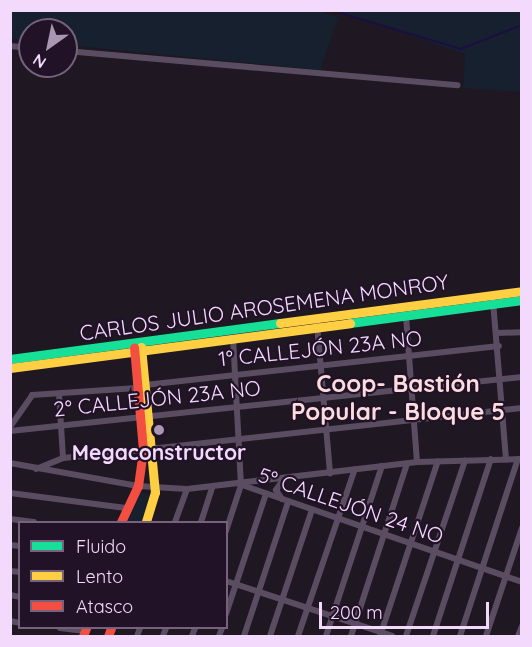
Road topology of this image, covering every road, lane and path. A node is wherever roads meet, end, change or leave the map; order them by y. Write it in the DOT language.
graph roads {
  1 [pos="78,52"];
  2 [pos="458,85"];
  3 [pos="522,291"];
  4 [pos="493,299"];
  5 [pos="522,300"];
  6 [pos="406,316"];
  7 [pos="317,322"];
  8 [pos="522,332"];
  9 [pos="498,333"];
  10 [pos="233,338"];
  11 [pos="499,346"];
  12 [pos="137,347"];
  13 [pos="410,355"];
  14 [pos="10,359"];
  15 [pos="320,364"];
  16 [pos="10,368"];
  17 [pos="235,373"];
  18 [pos="522,377"];
  19 [pos="502,378"];
  20 [pos="412,386"];
  21 [pos="141,387"];
  22 [pos="59,394"];
  23 [pos="324,396"];
  24 [pos="237,406"];
  25 [pos="522,408"];
  26 [pos="504,410"];
  27 [pos="145,418"];
  28 [pos="414,419"];
  29 [pos="61,426"];
  30 [pos="326,428"];
  31 [pos="10,429"];
  32 [pos="239,438"];
  33 [pos="147,449"];
  34 [pos="63,458"];
  35 [pos="491,459"];
  36 [pos="506,459"];
  37 [pos="520,459"];
  38 [pos="438,461"];
  39 [pos="465,461"];
  40 [pos="417,462"];
  41 [pos="10,463"];
  42 [pos="407,464"];
  43 [pos="382,466"];
  44 [pos="36,469"];
  45 [pos="355,469"];
  46 [pos="330,473"];
  47 [pos="283,480"];
  48 [pos="241,485"];
  49 [pos="138,486"];
  50 [pos="155,488"];
  51 [pos="213,488"];
  52 [pos="187,489"];
  53 [pos="10,493"];
  54 [pos="266,494"];
  55 [pos="285,500"];
  56 [pos="126,508"];
  57 [pos="312,510"];
  58 [pos="338,518"];
  59 [pos="10,519"];
  60 [pos="26,521"];
  61 [pos="121,521"];
  62 [pos="146,521"];
  63 [pos="175,521"];
  64 [pos="201,521"];
  65 [pos="228,525"];
  66 [pos="362,527"];
  67 [pos="522,528"];
  68 [pos="385,535"];
  69 [pos="411,544"];
  70 [pos="435,552"];
  71 [pos="457,560"];
  72 [pos="481,568"];
  73 [pos="506,576"];
  74 [pos="228,582"];
  75 [pos="522,582"];
  76 [pos="236,585"];
  77 [pos="258,592"];
  78 [pos="282,600"];
  79 [pos="228,608"];
  80 [pos="307,608"];
  81 [pos="332,616"];
  82 [pos="355,624"];
  83 [pos="522,626"];
  84 [pos="70,629"];
  85 [pos="85,632"];
  86 [pos="381,635"];
  87 [pos="244,636"];
  88 [pos="270,636"];
  89 [pos="298,636"];
  90 [pos="326,636"];
  91 [pos="351,636"];
  92 [pos="392,636"];
  93 [pos="406,636"];
  94 [pos="433,636"];
  95 [pos="460,636"];
  96 [pos="486,636"];
  97 [pos="518,636"];
  1 -- 2 [label="street"];
  3 -- 4 [label="main road, CARLOS JULIO AROSEMENA MONROY"];
  4 -- 5 [label="main road, CARLOS JULIO AROSEMENA MONROY"];
  4 -- 6 [label="main road, CARLOS JULIO AROSEMENA MONROY"];
  4 -- 7 [label="main road, CARLOS JULIO AROSEMENA MONROY"];
  4 -- 9 [label="street"];
  6 -- 7 [label="main road, CARLOS JULIO AROSEMENA MONROY"];
  6 -- 13 [label="street"];
  7 -- 10 [label="main road, CARLOS JULIO AROSEMENA MONROY"];
  7 -- 12 [label="main road, CARLOS JULIO AROSEMENA MONROY"];
  7 -- 15 [label="street"];
  8 -- 9 [label="street"];
  9 -- 11 [label="street"];
  10 -- 12 [label="main road, CARLOS JULIO AROSEMENA MONROY"];
  10 -- 17 [label="street, 5° CALLEJÓN 24 NO"];
  11 -- 13 [label="street, 1° CALLEJÓN 23A NO"];
  11 -- 19 [label="street"];
  12 -- 14 [label="main road, CARLOS JULIO AROSEMENA MONROY"];
  12 -- 16 [label="main road, CARLOS JULIO AROSEMENA MONROY"];
  12 -- 21 [label="main road"];
  13 -- 15 [label="street, 1° CALLEJÓN 23A NO"];
  13 -- 20 [label="street"];
  15 -- 17 [label="street, 1° CALLEJÓN 23A NO"];
  15 -- 23 [label="street"];
  17 -- 21 [label="street, 1° CALLEJÓN 23A NO"];
  17 -- 24 [label="street, 5° CALLEJÓN 24 NO"];
  18 -- 19 [label="street, 2° CALLEJÓN 23A NO"];
  19 -- 20 [label="street, 2° CALLEJÓN 23A NO"];
  19 -- 26 [label="street"];
  20 -- 23 [label="street, 2° CALLEJÓN 23A NO"];
  20 -- 28 [label="street"];
  21 -- 22 [label="street, 1° CALLEJÓN 23A NO"];
  21 -- 27 [label="main road"];
  22 -- 29 [label="street"];
  22 -- 31 [label="street, 1° CALLEJÓN 23A NO"];
  23 -- 24 [label="street, 2° CALLEJÓN 23A NO"];
  23 -- 30 [label="street"];
  24 -- 27 [label="street, 2° CALLEJÓN 23A NO"];
  24 -- 32 [label="street, 5° CALLEJÓN 24 NO"];
  25 -- 26 [label="street"];
  26 -- 28 [label="street"];
  26 -- 36 [label="street"];
  27 -- 29 [label="street, 2° CALLEJÓN 23A NO"];
  27 -- 33 [label="main road"];
  28 -- 30 [label="street"];
  28 -- 40 [label="street"];
  29 -- 31 [label="street, 2° CALLEJÓN 23A NO"];
  29 -- 34 [label="street"];
  30 -- 32 [label="street"];
  30 -- 46 [label="street"];
  32 -- 33 [label="street"];
  32 -- 48 [label="street, 5° CALLEJÓN 24 NO"];
  33 -- 34 [label="street"];
  33 -- 49 [label="main road"];
  33 -- 50 [label="main road"];
  34 -- 44 [label="street"];
  35 -- 36 [label="street"];
  35 -- 39 [label="street"];
  35 -- 71 [label="street"];
  36 -- 37 [label="street"];
  37 -- 72 [label="street"];
  38 -- 39 [label="street"];
  38 -- 40 [label="street"];
  38 -- 69 [label="street"];
  39 -- 70 [label="street"];
  40 -- 42 [label="street"];
  41 -- 44 [label="street"];
  42 -- 43 [label="street"];
  42 -- 68 [label="street"];
  43 -- 45 [label="street"];
  43 -- 66 [label="street"];
  44 -- 49 [label="street"];
  45 -- 46 [label="street"];
  45 -- 58 [label="street"];
  46 -- 47 [label="street"];
  47 -- 48 [label="street"];
  47 -- 55 [label="street"];
  48 -- 51 [label="street"];
  48 -- 54 [label="street, 5° CALLEJÓN 24 NO"];
  48 -- 65 [label="street"];
  49 -- 50 [label="street"];
  49 -- 56 [label="main road"];
  50 -- 52 [label="street"];
  50 -- 62 [label="main road"];
  51 -- 52 [label="street"];
  51 -- 64 [label="street"];
  52 -- 63 [label="street"];
  53 -- 56 [label="street"];
  54 -- 55 [label="street, 5° CALLEJÓN 24 NO"];
  54 -- 76 [label="street"];
  55 -- 57 [label="street, 5° CALLEJÓN 24 NO"];
  55 -- 77 [label="street"];
  56 -- 61 [label="main road"];
  57 -- 58 [label="street, 5° CALLEJÓN 24 NO"];
  57 -- 78 [label="street"];
  58 -- 66 [label="street, 5° CALLEJÓN 24 NO"];
  58 -- 80 [label="street"];
  59 -- 60 [label="street"];
  66 -- 68 [label="street, 5° CALLEJÓN 24 NO"];
  66 -- 81 [label="street"];
  67 -- 73 [label="street"];
  68 -- 69 [label="street, 5° CALLEJÓN 24 NO"];
  68 -- 82 [label="street"];
  69 -- 70 [label="street, 5° CALLEJÓN 24 NO"];
  69 -- 86 [label="street"];
  70 -- 71 [label="street, 5° CALLEJÓN 24 NO"];
  70 -- 93 [label="street"];
  71 -- 72 [label="street, 5° CALLEJÓN 24 NO"];
  71 -- 94 [label="street"];
  72 -- 73 [label="street, 5° CALLEJÓN 24 NO"];
  72 -- 95 [label="street"];
  73 -- 75 [label="street, 5° CALLEJÓN 24 NO"];
  73 -- 96 [label="street"];
  74 -- 76 [label="street"];
  76 -- 77 [label="street"];
  76 -- 79 [label="street"];
  77 -- 78 [label="street"];
  77 -- 87 [label="street"];
  78 -- 80 [label="street"];
  78 -- 88 [label="street"];
  80 -- 81 [label="street"];
  80 -- 89 [label="street"];
  81 -- 82 [label="street"];
  81 -- 90 [label="street"];
  82 -- 86 [label="street"];
  82 -- 91 [label="street"];
  83 -- 97 [label="street"];
  84 -- 85 [label="street"];
  86 -- 92 [label="street"];
}
